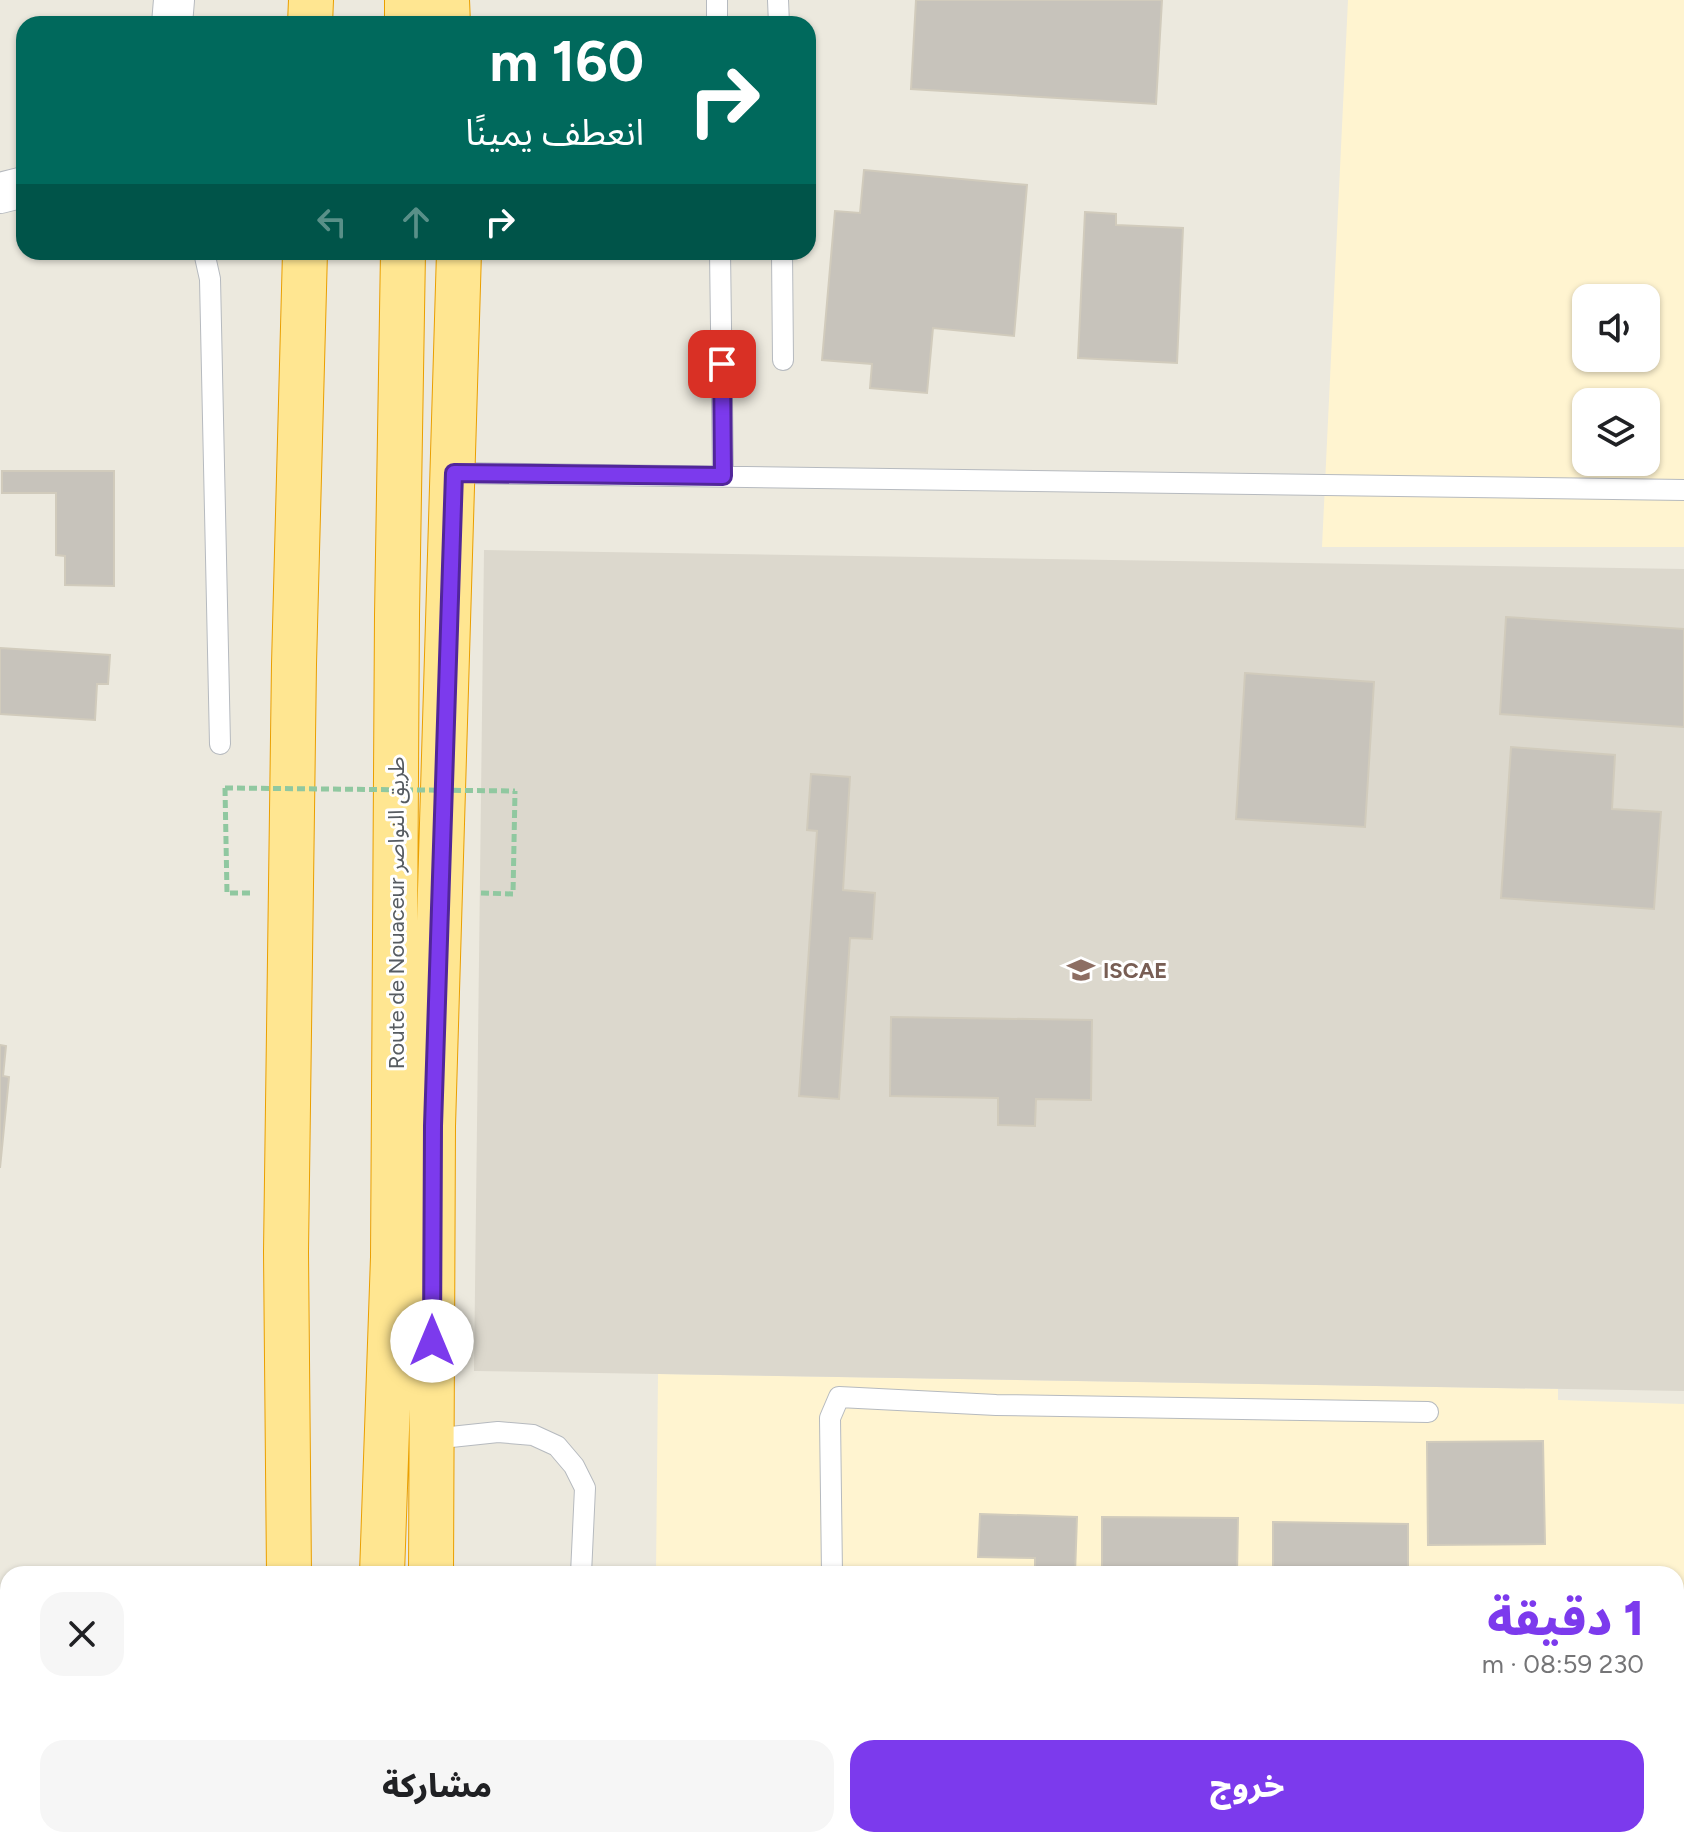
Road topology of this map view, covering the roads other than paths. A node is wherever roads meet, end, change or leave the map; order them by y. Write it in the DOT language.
graph roads {
  1 [pos="206,260"];
  2 [pos="305,260"];
  3 [pos="403,260"];
  4 [pos="459,260"];
  5 [pos="720,260"];
  6 [pos="782,260"];
  7 [pos="783,360"];
  8 [pos="454,473"];
  9 [pos="723,476"];
  10 [pos="1684,490"];
  11 [pos="220,744"];
  12 [pos="1428,1412"];
  13 [pos="432,1439"];
  14 [pos="289,1566"];
  15 [pos="382,1566"];
  16 [pos="431,1566"];
  17 [pos="581,1566"];
  18 [pos="832,1566"];
  1 -- 11 [label="lane"];
  2 -- 14 [label="highway"];
  3 -- 15 [label="highway, Route de Nouaceur طريق النواصر"];
  4 -- 8 [label="highway"];
  5 -- 9 [label="lane"];
  6 -- 7 [label="lane"];
  8 -- 9 [label="lane"];
  8 -- 13 [label="highway"];
  9 -- 10 [label="lane"];
  12 -- 18 [label="lane"];
  13 -- 16 [label="highway"];
  13 -- 17 [label="lane"];
}
